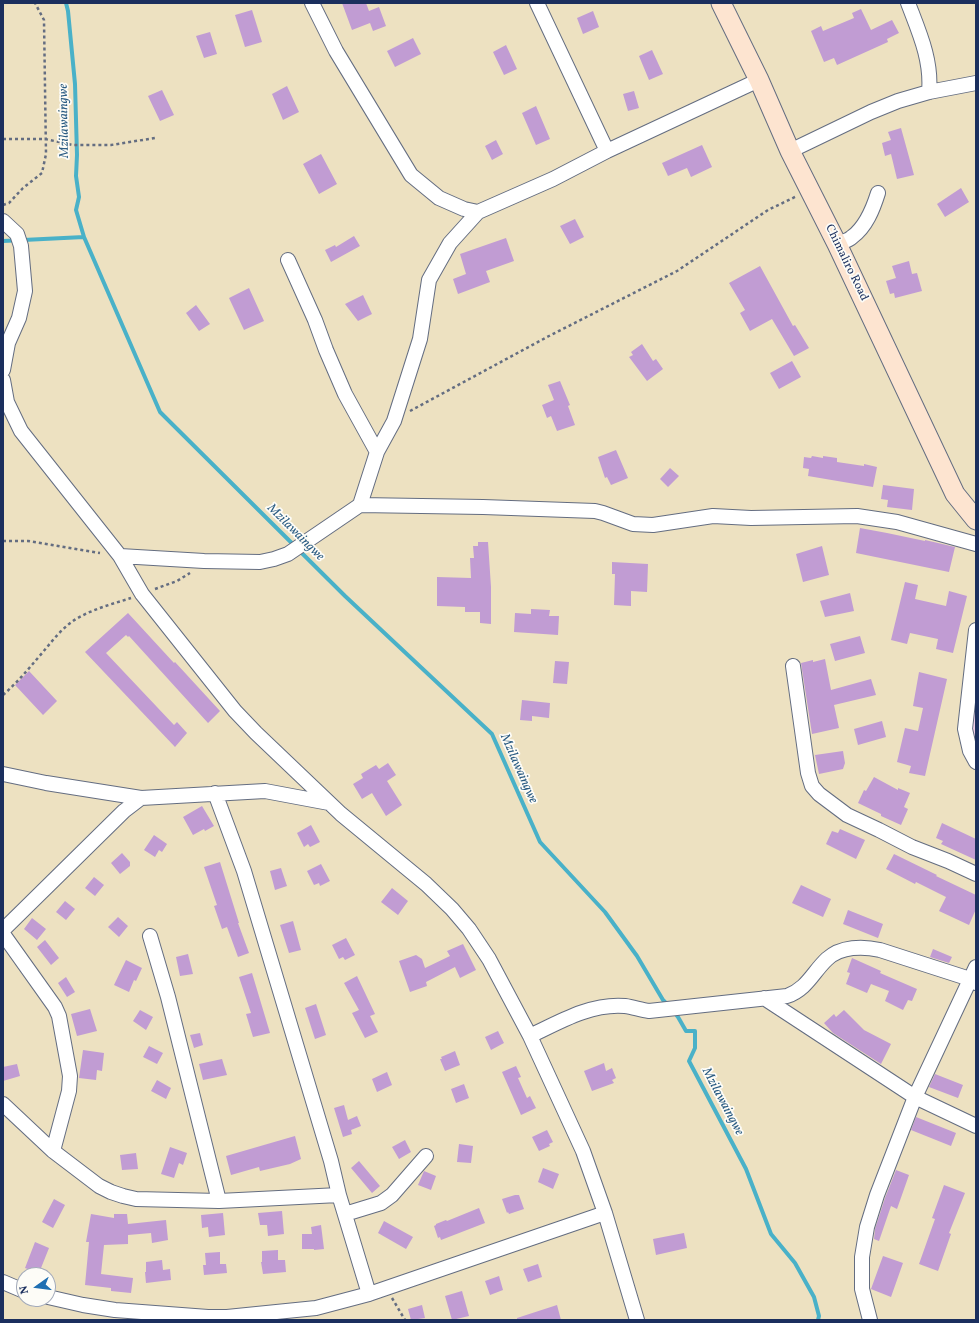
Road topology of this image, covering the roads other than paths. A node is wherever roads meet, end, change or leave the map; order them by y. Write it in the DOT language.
graph roads {
  1 [pos="312,3"];
  2 [pos="537,3"];
  3 [pos="720,3"];
  4 [pos="908,3"];
  5 [pos="759,80"];
  6 [pos="976,83"];
  7 [pos="929,92"];
  8 [pos="607,151"];
  9 [pos="790,151"];
  10 [pos="878,193"];
  11 [pos="478,212"];
  12 [pos="3,221"];
  13 [pos="838,244"];
  14 [pos="288,260"];
  15 [pos="6,345"];
  16 [pos="3,370"];
  17 [pos="3,380"];
  18 [pos="377,452"];
  19 [pos="360,505"];
  20 [pos="976,520"];
  21 [pos="976,544"];
  22 [pos="120,556"];
  23 [pos="976,630"];
  24 [pos="793,666"];
  25 [pos="976,762"];
  26 [pos="3,774"];
  27 [pos="215,793"];
  28 [pos="141,798"];
  29 [pos="329,803"];
  30 [pos="976,874"];
  31 [pos="3,932"];
  32 [pos="150,936"];
  33 [pos="974,976"];
  34 [pos="764,998"];
  35 [pos="530,1036"];
  36 [pos="915,1097"];
  37 [pos="3,1104"];
  38 [pos="976,1126"];
  39 [pos="53,1151"];
  40 [pos="426,1156"];
  41 [pos="339,1195"];
  42 [pos="219,1201"];
  43 [pos="605,1213"];
  44 [pos="345,1214"];
  45 [pos="3,1282"];
  46 [pos="16,1288"];
  47 [pos="369,1294"];
  48 [pos="56,1299"];
  49 [pos="637,1320"];
  50 [pos="870,1320"];
  1 -- 11 [label="street"];
  2 -- 8 [label="street"];
  3 -- 5 [label="street, Chimaliro Road"];
  4 -- 7 [label="street"];
  5 -- 8 [label="street"];
  5 -- 9 [label="street, Chimaliro Road"];
  6 -- 7 [label="street"];
  7 -- 9 [label="street"];
  8 -- 11 [label="street"];
  9 -- 13 [label="street, Chimaliro Road"];
  10 -- 13 [label="street"];
  11 -- 18 [label="street"];
  12 -- 15 [label="street"];
  13 -- 20 [label="street, Chimaliro Road"];
  14 -- 18 [label="street"];
  15 -- 16 [label="street"];
  17 -- 22 [label="street"];
  18 -- 19 [label="street"];
  19 -- 21 [label="street"];
  19 -- 22 [label="street"];
  22 -- 29 [label="street"];
  23 -- 25 [label="street"];
  24 -- 30 [label="street"];
  26 -- 28 [label="street"];
  27 -- 28 [label="street"];
  27 -- 29 [label="street"];
  27 -- 41 [label="street"];
  28 -- 31 [label="street"];
  29 -- 35 [label="street"];
  31 -- 39 [label="street"];
  32 -- 42 [label="street"];
  33 -- 34 [label="street"];
  33 -- 36 [label="street"];
  34 -- 35 [label="street"];
  34 -- 36 [label="street"];
  35 -- 43 [label="street"];
  36 -- 38 [label="street"];
  36 -- 50 [label="street"];
  37 -- 39 [label="street"];
  39 -- 42 [label="street"];
  40 -- 44 [label="street"];
  41 -- 42 [label="street"];
  41 -- 44 [label="street"];
  43 -- 47 [label="street"];
  43 -- 49 [label="street"];
  44 -- 47 [label="street"];
  45 -- 46 [label="street"];
  47 -- 48 [label="street"];
}
